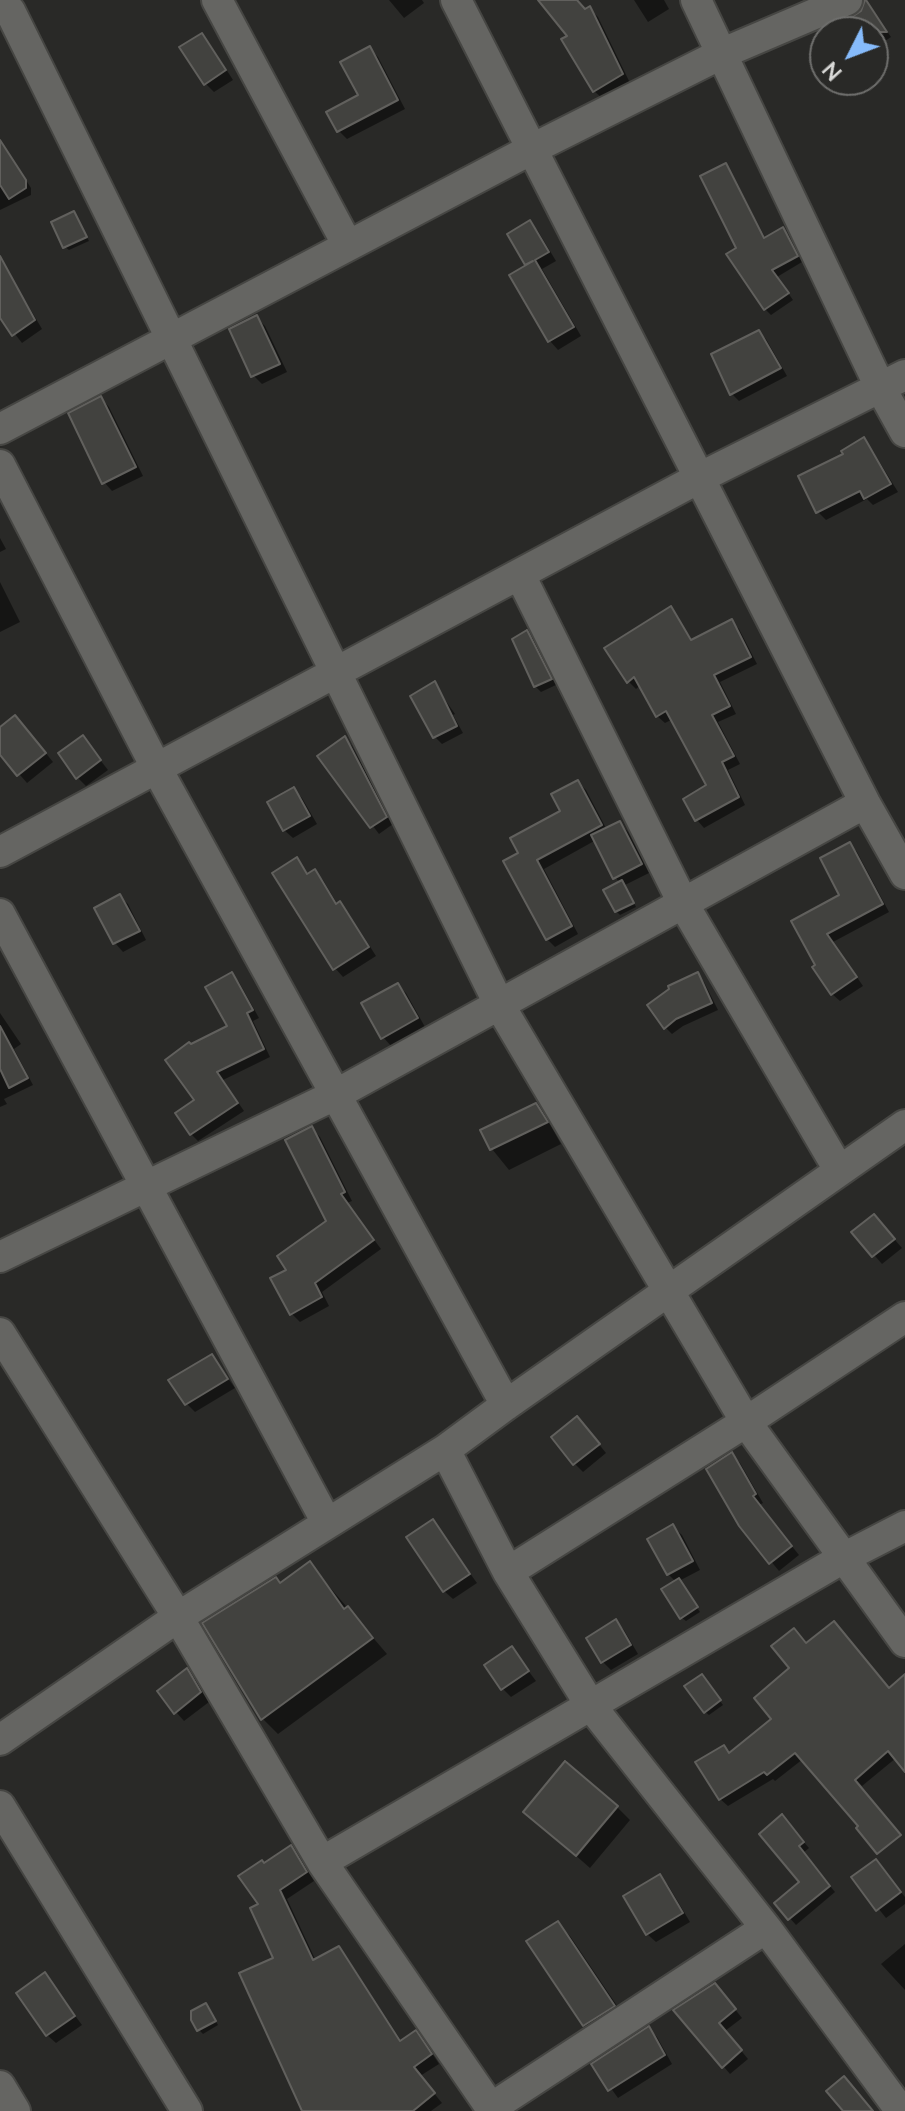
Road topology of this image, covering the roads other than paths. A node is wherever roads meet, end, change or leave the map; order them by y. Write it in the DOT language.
graph roads {
  1 [pos="217,0"];
  2 [pos="456,0"];
  3 [pos="696,0"];
  4 [pos="847,0"];
  5 [pos="14,9"];
  6 [pos="723,53"];
  7 [pos="532,149"];
  8 [pos="347,244"];
  9 [pos="169,339"];
  10 [pos="892,381"];
  11 [pos="0,429"];
  12 [pos="905,432"];
  13 [pos="0,465"];
  14 [pos="699,478"];
  15 [pos="520,575"];
  16 [pos="336,672"];
  17 [pos="157,769"];
  18 [pos="865,803"];
  19 [pos="0,852"];
  20 [pos="905,874"];
  21 [pos="684,905"];
  22 [pos="0,914"];
  23 [pos="500,1006"];
  24 [pos="335,1095"];
  25 [pos="905,1125"];
  26 [pos="839,1170"];
  27 [pos="147,1185"];
  28 [pos="0,1257"];
  29 [pos="669,1290"];
  30 [pos="905,1317"];
  31 [pos="0,1333"];
  32 [pos="506,1405"];
  33 [pos="746,1422"];
  34 [pos="445,1450"];
  35 [pos="327,1523"];
  36 [pos="905,1526"];
  37 [pos="845,1557"];
  38 [pos="508,1572"];
  39 [pos="178,1617"];
  40 [pos="905,1642"];
  41 [pos="591,1706"];
  42 [pos="0,1740"];
  43 [pos="0,1806"];
  44 [pos="322,1862"];
  45 [pos="766,1928"];
  46 [pos="0,2086"];
  47 [pos="492,2109"];
  48 [pos="15,2111"];
  49 [pos="187,2111"];
  50 [pos="901,2111"];
  1 -- 8 [label="street"];
  2 -- 7 [label="street"];
  3 -- 6 [label="street"];
  4 -- 6 [label="street"];
  5 -- 9 [label="street"];
  6 -- 7 [label="street"];
  6 -- 10 [label="street"];
  7 -- 8 [label="street"];
  7 -- 14 [label="street"];
  8 -- 9 [label="street"];
  9 -- 11 [label="street"];
  9 -- 16 [label="street"];
  10 -- 12 [label="street"];
  10 -- 14 [label="street"];
  13 -- 17 [label="street"];
  14 -- 15 [label="street"];
  14 -- 18 [label="street"];
  15 -- 16 [label="street"];
  15 -- 21 [label="street"];
  16 -- 17 [label="street"];
  16 -- 23 [label="street"];
  17 -- 19 [label="street"];
  17 -- 24 [label="street"];
  18 -- 20 [label="street"];
  18 -- 21 [label="street"];
  21 -- 23 [label="street"];
  21 -- 26 [label="street"];
  22 -- 27 [label="street"];
  23 -- 24 [label="street"];
  23 -- 29 [label="street"];
  24 -- 27 [label="street"];
  24 -- 32 [label="street"];
  25 -- 26 [label="street"];
  26 -- 29 [label="street"];
  27 -- 28 [label="street"];
  27 -- 35 [label="street"];
  29 -- 32 [label="street"];
  29 -- 33 [label="street"];
  30 -- 33 [label="street"];
  31 -- 39 [label="street"];
  32 -- 34 [label="street"];
  33 -- 37 [label="street"];
  33 -- 38 [label="street"];
  34 -- 35 [label="street"];
  34 -- 38 [label="street"];
  35 -- 39 [label="street"];
  36 -- 37 [label="street"];
  37 -- 40 [label="street"];
  37 -- 41 [label="street"];
  38 -- 41 [label="street"];
  39 -- 42 [label="street"];
  39 -- 44 [label="street"];
  41 -- 44 [label="street"];
  41 -- 45 [label="street"];
  43 -- 49 [label="street"];
  44 -- 47 [label="street"];
  45 -- 47 [label="street"];
  45 -- 50 [label="street"];
  46 -- 48 [label="street"];
}
